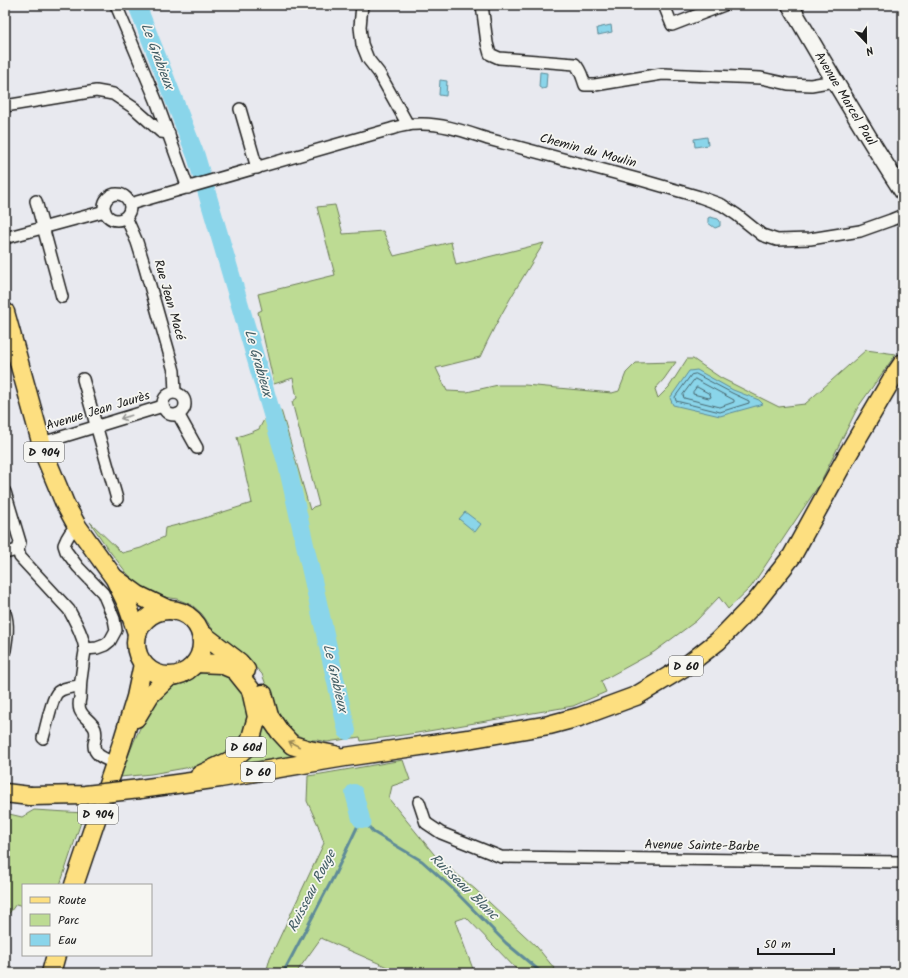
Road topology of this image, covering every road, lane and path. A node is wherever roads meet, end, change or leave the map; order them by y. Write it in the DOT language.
graph roads {
  1 [pos="116,5"];
  2 [pos="362,5"];
  3 [pos="482,5"];
  4 [pos="664,5"];
  5 [pos="724,5"];
  6 [pos="790,5"];
  7 [pos="834,82"];
  8 [pos="5,106"];
  9 [pos="240,109"];
  10 [pos="408,125"];
  11 [pos="169,133"];
  12 [pos="257,168"];
  13 [pos="191,187"];
  14 [pos="903,192"];
  15 [pos="36,201"];
  16 [pos="130,204"];
  17 [pos="105,211"];
  18 [pos="903,215"];
  19 [pos="126,217"];
  20 [pos="43,228"];
  21 [pos="5,238"];
  22 [pos="62,297"];
  23 [pos="6,318"];
  24 [pos="903,363"];
  25 [pos="897,375"];
  26 [pos="83,379"];
  27 [pos="175,393"];
  28 [pos="163,406"];
  29 [pos="185,408"];
  30 [pos="97,426"];
  31 [pos="42,443"];
  32 [pos="197,448"];
  33 [pos="5,492"];
  34 [pos="117,499"];
  35 [pos="78,526"];
  36 [pos="18,550"];
  37 [pos="5,553"];
  38 [pos="115,578"];
  39 [pos="168,610"];
  40 [pos="5,613"];
  41 [pos="137,633"];
  42 [pos="201,633"];
  43 [pos="85,649"];
  44 [pos="5,650"];
  45 [pos="196,663"];
  46 [pos="143,664"];
  47 [pos="169,676"];
  48 [pos="80,686"];
  49 [pos="43,738"];
  50 [pos="122,743"];
  51 [pos="345,757"];
  52 [pos="115,763"];
  53 [pos="171,785"];
  54 [pos="5,793"];
  55 [pos="419,802"];
  56 [pos="903,862"];
  57 [pos="74,884"];
  1 -- 11 [label="street"];
  2 -- 10 [label="street"];
  3 -- 7 [label="street"];
  4 -- 5 [label="street"];
  6 -- 7 [label="main road, Avenue Marcel Paul"];
  7 -- 14 [label="main road, Avenue Marcel Paul"];
  8 -- 11 [label="street"];
  9 -- 12 [label="street"];
  10 -- 12 [label="street, Chemin du Moulin"];
  10 -- 18 [label="street, Chemin du Moulin"];
  11 -- 13 [label="street"];
  12 -- 13 [label="street, Chemin du Moulin"];
  13 -- 16 [label="street, Chemin du Moulin"];
  15 -- 20 [label="street"];
  16 -- 17 [label="street"];
  16 -- 19 [label="street"];
  17 -- 19 [label="street"];
  17 -- 20 [label="street"];
  19 -- 27 [label="street, Rue Jean Macé"];
  20 -- 21 [label="street"];
  20 -- 22 [label="street"];
  23 -- 31 [label="main road, D 904"];
  24 -- 25 [label="main road, D 60"];
  25 -- 51 [label="main road, D 60"];
  26 -- 30 [label="street"];
  27 -- 28 [label="street"];
  27 -- 29 [label="street"];
  28 -- 29 [label="street"];
  28 -- 30 [label="street, Avenue Jean Jaurès, one-way"];
  29 -- 32 [label="street"];
  30 -- 31 [label="street, Avenue Jean Jaurès"];
  30 -- 34 [label="street"];
  31 -- 35 [label="main road, D 904"];
  33 -- 36 [label="street"];
  35 -- 38 [label="main road, D 904"];
  35 -- 43 [label="street"];
  36 -- 37 [label="street"];
  36 -- 43 [label="street"];
  38 -- 39 [label="main road, D 904"];
  38 -- 41 [label="main road, D 904"];
  39 -- 41 [label="main road"];
  39 -- 42 [label="main road"];
  40 -- 44 [label="street"];
  41 -- 46 [label="main road"];
  42 -- 45 [label="main road"];
  51 -- 42 [label="main road, one-way"];
  43 -- 48 [label="street"];
  45 -- 47 [label="main road"];
  45 -- 53 [label="main road, D 60d"];
  46 -- 47 [label="main road"];
  46 -- 50 [label="main road, D 904"];
  47 -- 50 [label="main road, D 904"];
  48 -- 49 [label="street"];
  48 -- 52 [label="street"];
  50 -- 52 [label="main road, D 904"];
  51 -- 53 [label="main road, D 60"];
  52 -- 57 [label="main road, D 904"];
  53 -- 54 [label="main road, D 60, bridge"];
  55 -- 56 [label="street, Avenue Sainte-Barbe"];
}
